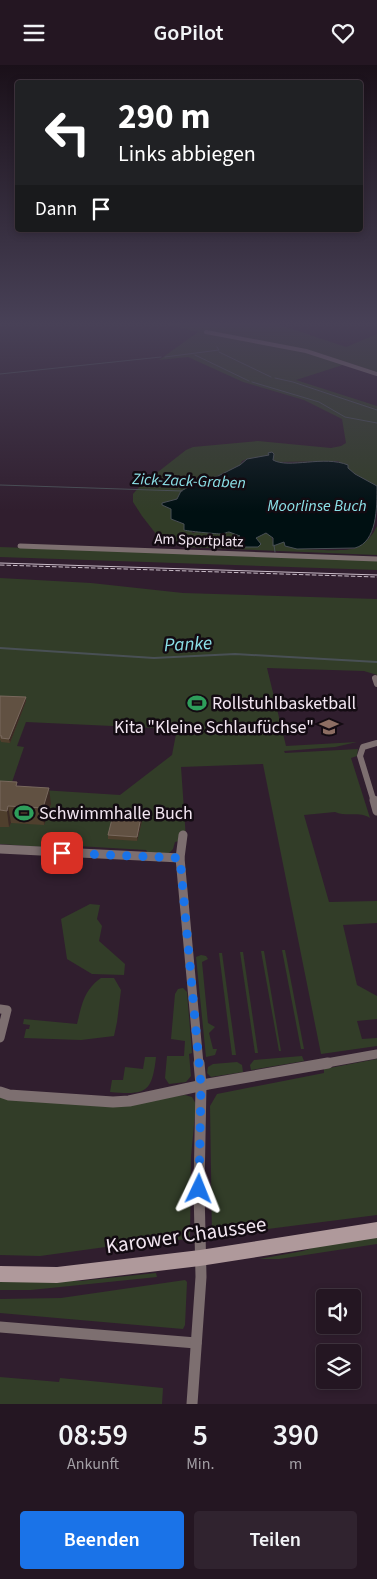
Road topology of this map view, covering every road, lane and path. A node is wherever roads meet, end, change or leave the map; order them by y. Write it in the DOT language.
graph roads {
  1 [pos="20,546"];
  2 [pos="377,559"];
  3 [pos="377,743"];
  4 [pos="377,811"];
  5 [pos="183,835"];
  6 [pos="0,849"];
  7 [pos="180,858"];
  8 [pos="0,1009"];
  9 [pos="0,1038"];
  10 [pos="377,1054"];
  11 [pos="201,1085"];
  12 [pos="0,1092"];
  13 [pos="377,1230"];
  14 [pos="200,1258"];
  15 [pos="0,1274"];
  16 [pos="0,1327"];
  17 [pos="196,1343"];
  18 [pos="192,1404"];
  1 -- 2 [label="street, Am Sportplatz"];
  3 -- 4 [label="street"];
  5 -- 7 [label="street"];
  6 -- 7 [label="street"];
  7 -- 11 [label="street"];
  8 -- 9 [label="street"];
  10 -- 11 [label="street"];
  11 -- 12 [label="street"];
  11 -- 14 [label="street"];
  13 -- 14 [label="main road, Karower Chaussee"];
  14 -- 15 [label="main road, Karower Chaussee"];
  14 -- 17 [label="street"];
  16 -- 17 [label="street"];
  17 -- 18 [label="street"];
}
